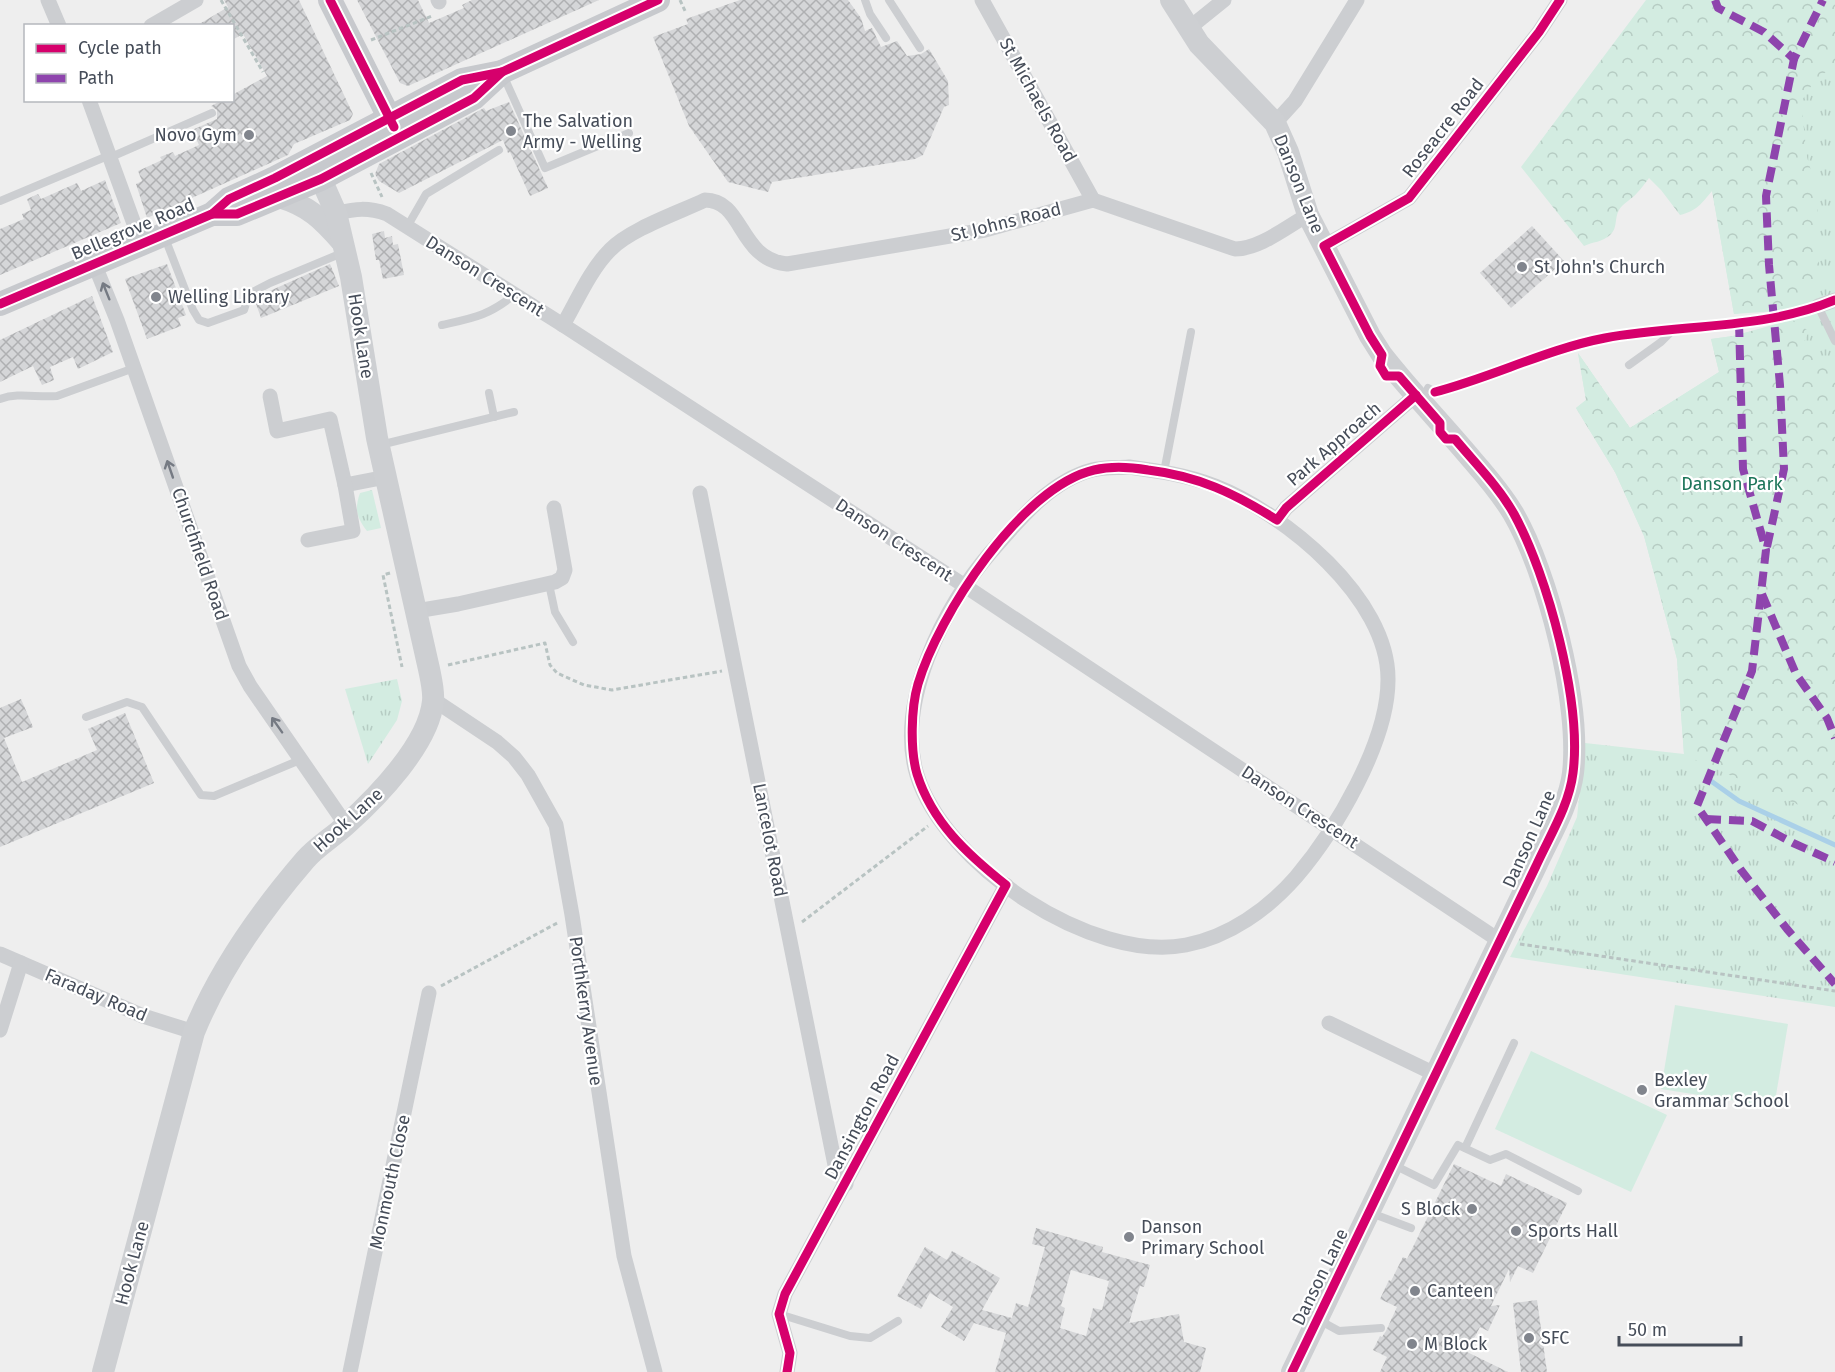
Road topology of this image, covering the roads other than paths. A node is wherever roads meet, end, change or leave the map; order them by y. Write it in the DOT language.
graph roads {
  1 [pos="48,0"];
  2 [pos="196,0"];
  3 [pos="330,0"];
  4 [pos="658,0"];
  5 [pos="865,0"];
  6 [pos="889,0"];
  7 [pos="982,0"];
  8 [pos="1171,0"];
  9 [pos="1224,0"];
  10 [pos="1357,0"];
  11 [pos="1560,0"];
  12 [pos="58,24"];
  13 [pos="154,24"];
  14 [pos="1188,29"];
  15 [pos="886,38"];
  16 [pos="920,48"];
  17 [pos="502,72"];
  18 [pos="90,102"];
  19 [pos="212,113"];
  20 [pos="1275,123"];
  21 [pos="394,128"];
  22 [pos="629,133"];
  23 [pos="499,150"];
  24 [pos="111,156"];
  25 [pos="321,178"];
  26 [pos="277,188"];
  27 [pos="1093,200"];
  28 [pos="0,201"];
  29 [pos="336,213"];
  30 [pos="1308,215"];
  31 [pos="408,227"];
  32 [pos="163,234"];
  33 [pos="141,243"];
  34 [pos="1324,246"];
  35 [pos="344,248"];
  36 [pos="94,263"];
  37 [pos="514,296"];
  38 [pos="1835,300"];
  39 [pos="0,304"];
  40 [pos="1818,306"];
  41 [pos="442,325"];
  42 [pos="563,325"];
  43 [pos="1672,331"];
  44 [pos="1191,332"];
  45 [pos="1835,340"];
  46 [pos="1629,365"];
  47 [pos="134,368"];
  48 [pos="1426,392"];
  49 [pos="489,393"];
  50 [pos="270,396"];
  51 [pos="0,399"];
  52 [pos="514,412"];
  53 [pos="494,417"];
  54 [pos="379,445"];
  55 [pos="1164,472"];
  56 [pos="386,477"];
  57 [pos="345,485"];
  58 [pos="700,493"];
  59 [pos="554,508"];
  60 [pos="1277,520"];
  61 [pos="308,540"];
  62 [pos="549,584"];
  63 [pos="965,586"];
  64 [pos="416,611"];
  65 [pos="573,642"];
  66 [pos="434,700"];
  67 [pos="86,717"];
  68 [pos="300,760"];
  69 [pos="346,825"];
  70 [pos="1332,829"];
  71 [pos="1006,885"];
  72 [pos="1500,940"];
  73 [pos="0,954"];
  74 [pos="21,963"];
  75 [pos="429,993"];
  76 [pos="1329,1023"];
  77 [pos="0,1030"];
  78 [pos="194,1032"];
  79 [pos="1514,1043"];
  80 [pos="1435,1074"];
  81 [pos="1465,1148"];
  82 [pos="1393,1164"];
  83 [pos="846,1184"];
  84 [pos="1578,1191"];
  85 [pos="1370,1212"];
  86 [pos="1411,1228"];
  87 [pos="779,1314"];
  88 [pos="1317,1319"];
  89 [pos="898,1321"];
  90 [pos="1381,1328"];
  91 [pos="103,1372"];
  92 [pos="350,1372"];
  93 [pos="655,1372"];
  94 [pos="787,1372"];
  95 [pos="1292,1372"];
  1 -- 12 [label="street"];
  2 -- 13 [label="street"];
  3 -- 21 [label="main road"];
  4 -- 17 [label="main road"];
  5 -- 15 [label="lane"];
  6 -- 16 [label="lane"];
  7 -- 27 [label="street, St Michaels Road"];
  8 -- 14 [label="street, Danson Lane"];
  9 -- 14 [label="street"];
  10 -- 20 [label="street"];
  11 -- 34 [label="street, Roseacre Road"];
  14 -- 20 [label="street, Danson Lane"];
  17 -- 21 [label="main road"];
  17 -- 22 [label="lane"];
  18 -- 24 [label="street"];
  19 -- 24 [label="lane"];
  20 -- 30 [label="street, Danson Lane"];
  21 -- 25 [label="main road"];
  21 -- 26 [label="main road"];
  23 -- 31 [label="lane"];
  24 -- 28 [label="lane"];
  24 -- 33 [label="street"];
  25 -- 26 [label="main road"];
  25 -- 29 [label="street, Hook Lane"];
  26 -- 32 [label="main road, Bellegrove Road"];
  26 -- 35 [label="street"];
  27 -- 30 [label="street"];
  27 -- 42 [label="street, St Johns Road"];
  29 -- 31 [label="street, Danson Crescent"];
  29 -- 35 [label="street, Hook Lane"];
  30 -- 34 [label="street, Danson Lane"];
  31 -- 37 [label="street, Danson Crescent"];
  32 -- 33 [label="main road, Bellegrove Road"];
  32 -- 35 [label="lane"];
  33 -- 36 [label="main road, Bellegrove Road"];
  34 -- 48 [label="street, Danson Lane"];
  35 -- 54 [label="street, Hook Lane"];
  36 -- 39 [label="main road, Bellegrove Road"];
  47 -- 36 [label="street, Churchfield Road, one-way"];
  37 -- 41 [label="lane"];
  37 -- 42 [label="street, Danson Crescent"];
  38 -- 40 [label="street"];
  40 -- 43 [label="lane"];
  40 -- 45 [label="lane"];
  42 -- 63 [label="street, Danson Crescent"];
  43 -- 46 [label="lane"];
  43 -- 48 [label="lane"];
  44 -- 55 [label="lane"];
  47 -- 51 [label="lane"];
  68 -- 47 [label="street, Churchfield Road, one-way"];
  48 -- 60 [label="street, Park Approach"];
  48 -- 72 [label="street, Danson Lane"];
  49 -- 53 [label="lane"];
  50 -- 57 [label="street"];
  52 -- 53 [label="lane"];
  53 -- 54 [label="lane"];
  54 -- 56 [label="street, Hook Lane"];
  55 -- 60 [label="street"];
  55 -- 63 [label="street"];
  56 -- 57 [label="street"];
  56 -- 64 [label="street, Hook Lane"];
  57 -- 61 [label="street"];
  58 -- 83 [label="street, Lancelot Road"];
  59 -- 62 [label="street"];
  60 -- 70 [label="street"];
  62 -- 64 [label="street"];
  62 -- 65 [label="lane"];
  63 -- 70 [label="street, Danson Crescent"];
  63 -- 71 [label="street"];
  64 -- 66 [label="street, Hook Lane"];
  66 -- 69 [label="street, Hook Lane"];
  66 -- 93 [label="street, Porthkerry Avenue"];
  67 -- 68 [label="lane"];
  68 -- 69 [label="street, Churchfield Road"];
  69 -- 78 [label="street, Hook Lane"];
  70 -- 71 [label="street"];
  70 -- 72 [label="street, Danson Crescent"];
  71 -- 83 [label="street, Dansington Road"];
  72 -- 80 [label="street, Danson Lane"];
  73 -- 74 [label="street, Faraday Road"];
  74 -- 77 [label="street"];
  74 -- 78 [label="street, Faraday Road"];
  75 -- 92 [label="street, Monmouth Close"];
  76 -- 80 [label="street"];
  78 -- 91 [label="street, Hook Lane"];
  79 -- 81 [label="lane"];
  80 -- 82 [label="street, Danson Lane"];
  81 -- 82 [label="lane"];
  81 -- 84 [label="lane"];
  82 -- 85 [label="street, Danson Lane"];
  83 -- 87 [label="street, Dansington Road"];
  85 -- 86 [label="lane"];
  85 -- 88 [label="street, Danson Lane"];
  87 -- 89 [label="lane"];
  87 -- 94 [label="street"];
  88 -- 90 [label="lane"];
  88 -- 95 [label="street, Danson Lane"];
}
